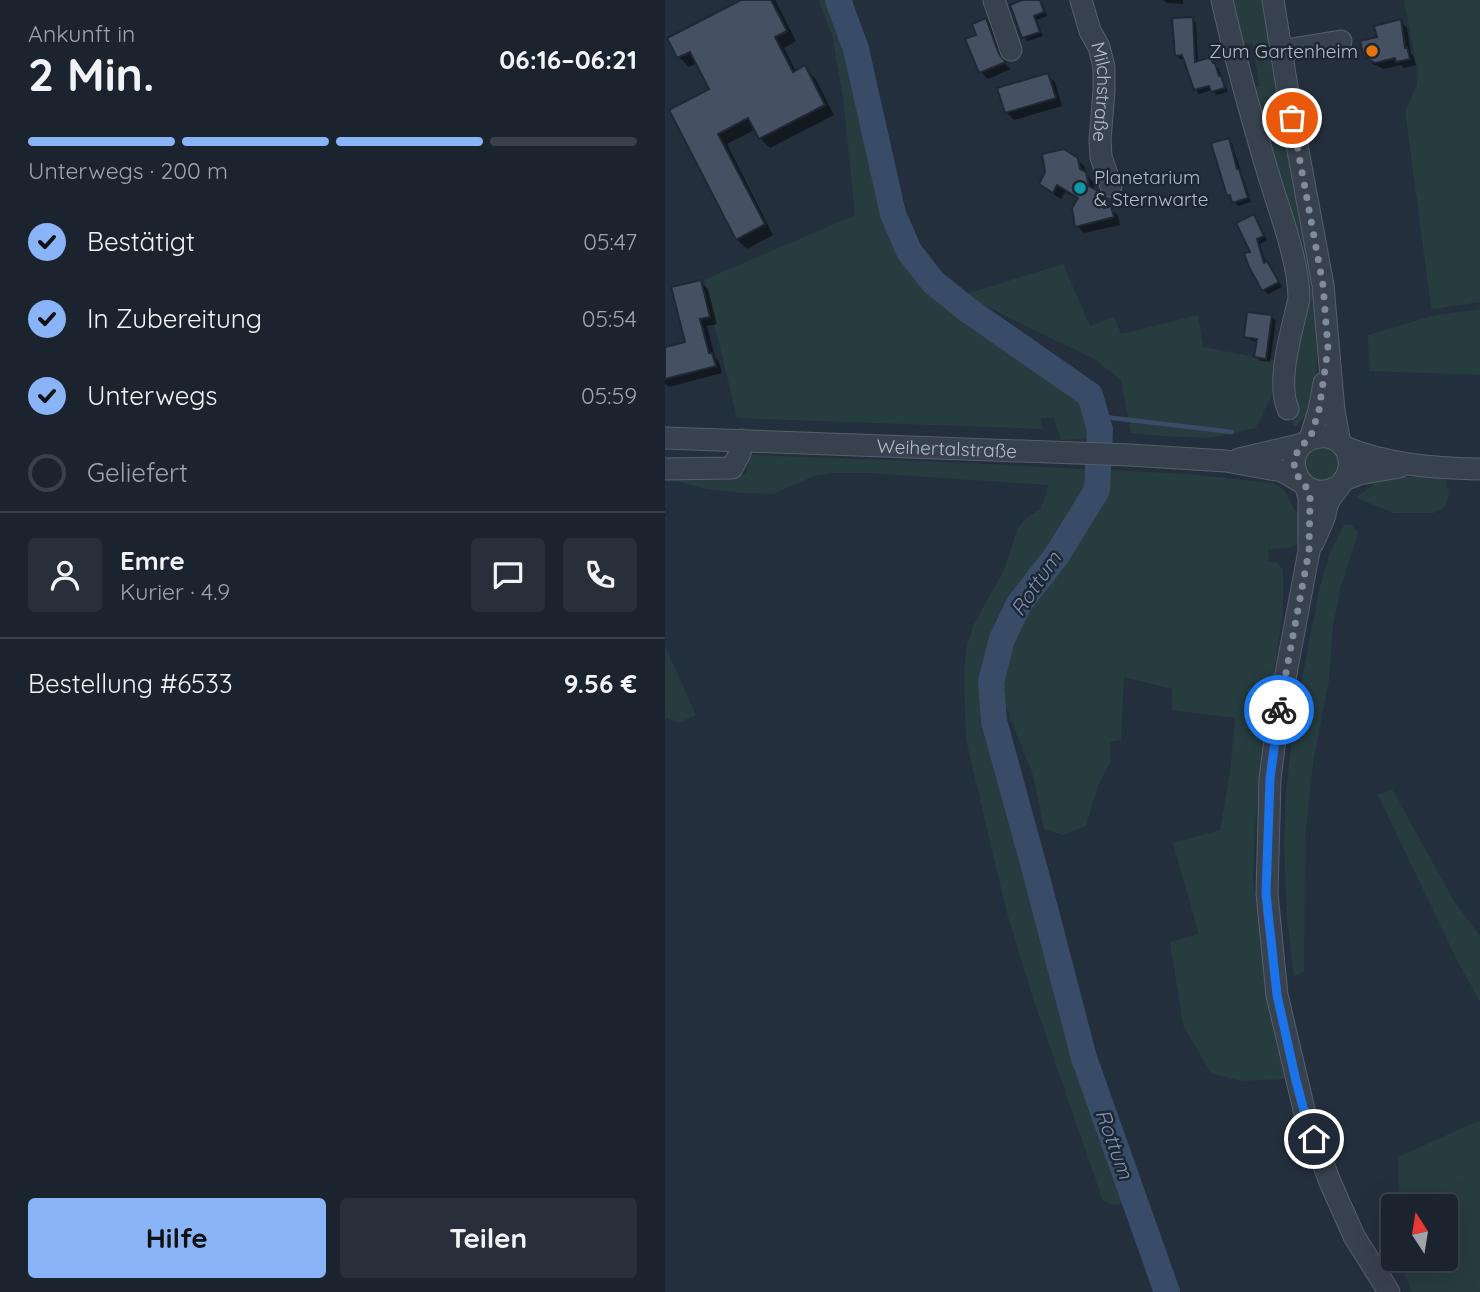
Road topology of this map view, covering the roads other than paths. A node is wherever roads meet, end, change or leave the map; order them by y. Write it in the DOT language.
graph roads {
  1 [pos="993,0"];
  2 [pos="1081,0"];
  3 [pos="1222,0"];
  4 [pos="1273,0"];
  5 [pos="1341,41"];
  6 [pos="1011,50"];
  7 [pos="1280,51"];
  8 [pos="1111,186"];
  9 [pos="1328,349"];
  10 [pos="1288,409"];
  11 [pos="665,438"];
  12 [pos="741,440"];
  13 [pos="1306,442"];
  14 [pos="1342,445"];
  15 [pos="1226,461"];
  16 [pos="1408,465"];
  17 [pos="665,469"];
  18 [pos="1480,469"];
  19 [pos="1342,483"];
  20 [pos="1303,484"];
  21 [pos="1309,551"];
  22 [pos="1389,1292"];
  1 -- 6 [label="street"];
  2 -- 8 [label="street, Milchstraße"];
  3 -- 10 [label="street"];
  4 -- 7 [label="street"];
  5 -- 7 [label="street"];
  7 -- 9 [label="street"];
  9 -- 13 [label="street"];
  9 -- 14 [label="street"];
  11 -- 12 [label="street, Weihertalstraße"];
  12 -- 15 [label="street, Weihertalstraße"];
  12 -- 17 [label="street"];
  13 -- 14 [label="street"];
  13 -- 15 [label="street, Weihertalstraße"];
  13 -- 20 [label="street"];
  14 -- 16 [label="street"];
  14 -- 19 [label="street"];
  15 -- 20 [label="street, Weihertalstraße"];
  16 -- 18 [label="street"];
  16 -- 19 [label="street"];
  19 -- 20 [label="street"];
  19 -- 21 [label="street"];
  20 -- 21 [label="street"];
  21 -- 22 [label="street"];
}
